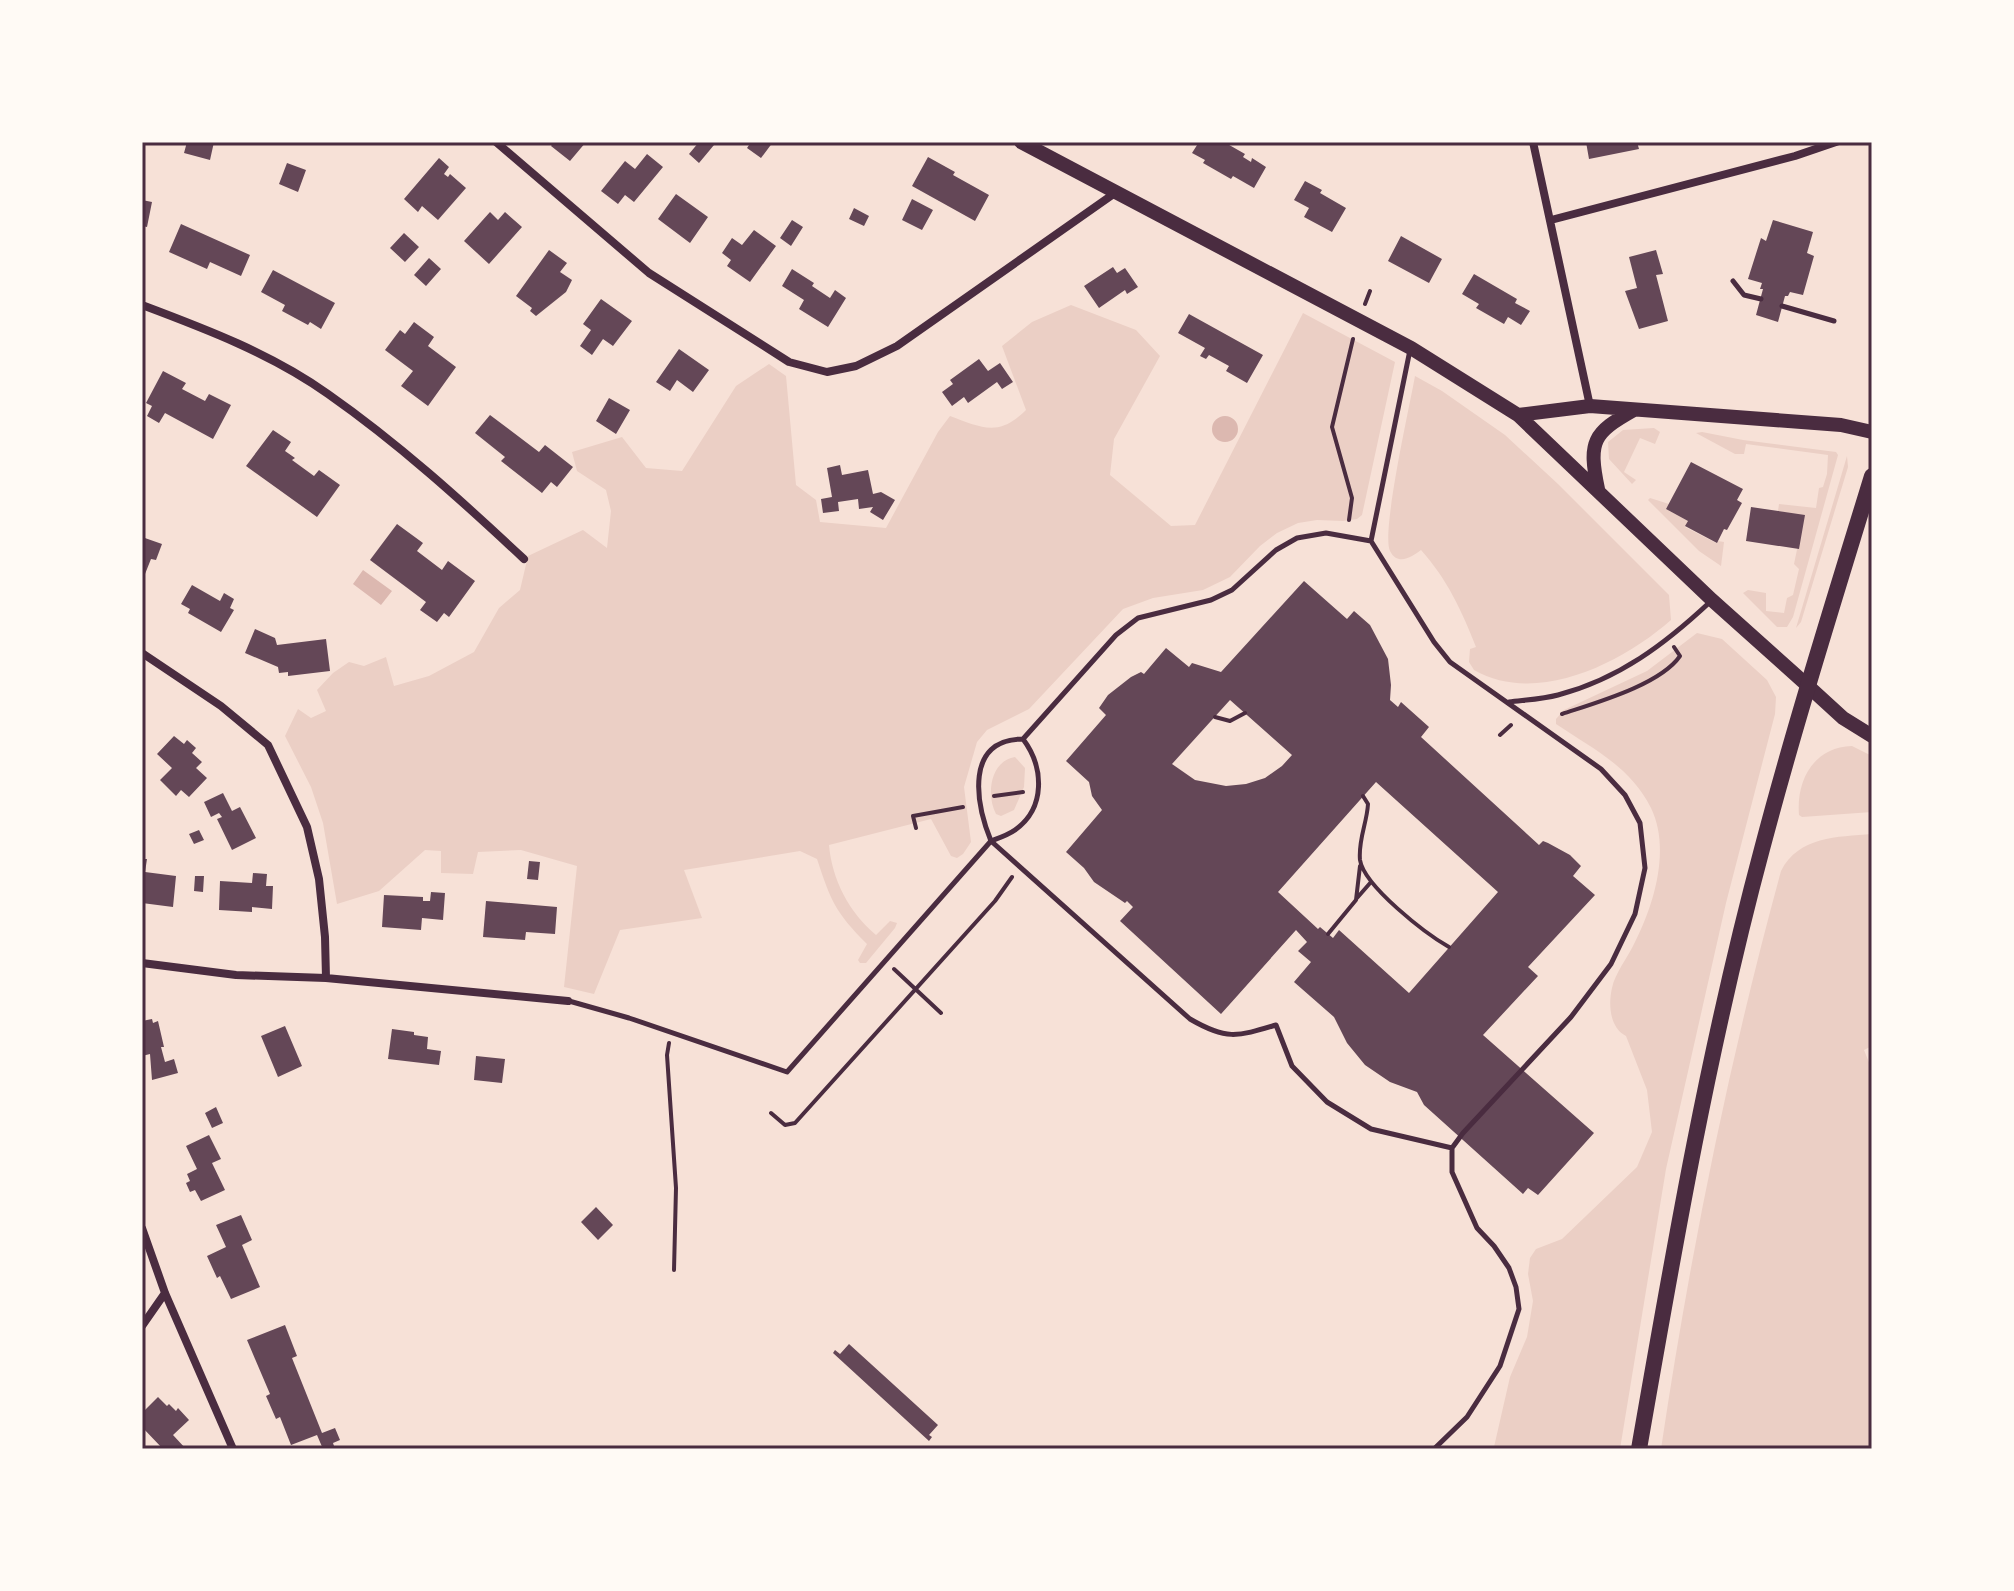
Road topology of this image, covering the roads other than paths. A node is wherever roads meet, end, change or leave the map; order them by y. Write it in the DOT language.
graph roads {
  1 [pos="496,142"];
  2 [pos="1021,142"];
  3 [pos="1533,142"];
  4 [pos="1836,142"];
  5 [pos="1115,193"];
  6 [pos="1551,220"];
  7 [pos="1733,281"];
  8 [pos="1761,299"];
  9 [pos="142,305"];
  10 [pos="1782,306"];
  11 [pos="1834,321"];
  12 [pos="1411,348"];
  13 [pos="1590,406"];
  14 [pos="1636,409"];
  15 [pos="1518,415"];
  16 [pos="1872,432"];
  17 [pos="1872,476"];
  18 [pos="1598,490"];
  19 [pos="1371,541"];
  20 [pos="524,559"];
  21 [pos="1712,600"];
  22 [pos="142,653"];
  23 [pos="1808,686"];
  24 [pos="1508,702"];
  25 [pos="1872,736"];
  26 [pos="1023,739"];
  27 [pos="991,841"];
  28 [pos="142,963"];
  29 [pos="326,978"];
  30 [pos="568,1001"];
  31 [pos="1452,1148"];
  32 [pos="142,1228"];
  33 [pos="165,1293"];
  34 [pos="142,1326"];
  35 [pos="233,1449"];
  36 [pos="1434,1449"];
  37 [pos="1639,1449"];
  1 -- 5 [label="street"];
  2 -- 5 [label="main road"];
  3 -- 6 [label="street"];
  4 -- 6 [label="street"];
  5 -- 12 [label="main road"];
  6 -- 13 [label="street"];
  7 -- 8 [label="lane"];
  9 -- 20 [label="street"];
  10 -- 11 [label="lane"];
  12 -- 15 [label="main road"];
  12 -- 19 [label="lane"];
  13 -- 14 [label="main road"];
  13 -- 15 [label="main road"];
  14 -- 16 [label="main road"];
  14 -- 18 [label="main road"];
  15 -- 18 [label="main road"];
  17 -- 23 [label="main road"];
  18 -- 21 [label="main road"];
  19 -- 24 [label="lane"];
  19 -- 26 [label="lane"];
  21 -- 23 [label="main road"];
  21 -- 24 [label="lane"];
  22 -- 29 [label="street"];
  23 -- 25 [label="main road"];
  23 -- 37 [label="main road"];
  24 -- 31 [label="lane"];
  26 -- 27 [label="lane"];
  26 -- 27 [label="lane"];
  27 -- 30 [label="lane"];
  27 -- 31 [label="lane"];
  28 -- 29 [label="street"];
  29 -- 30 [label="street"];
  31 -- 36 [label="lane"];
  32 -- 33 [label="street"];
  33 -- 34 [label="street"];
  33 -- 35 [label="street"];
}
